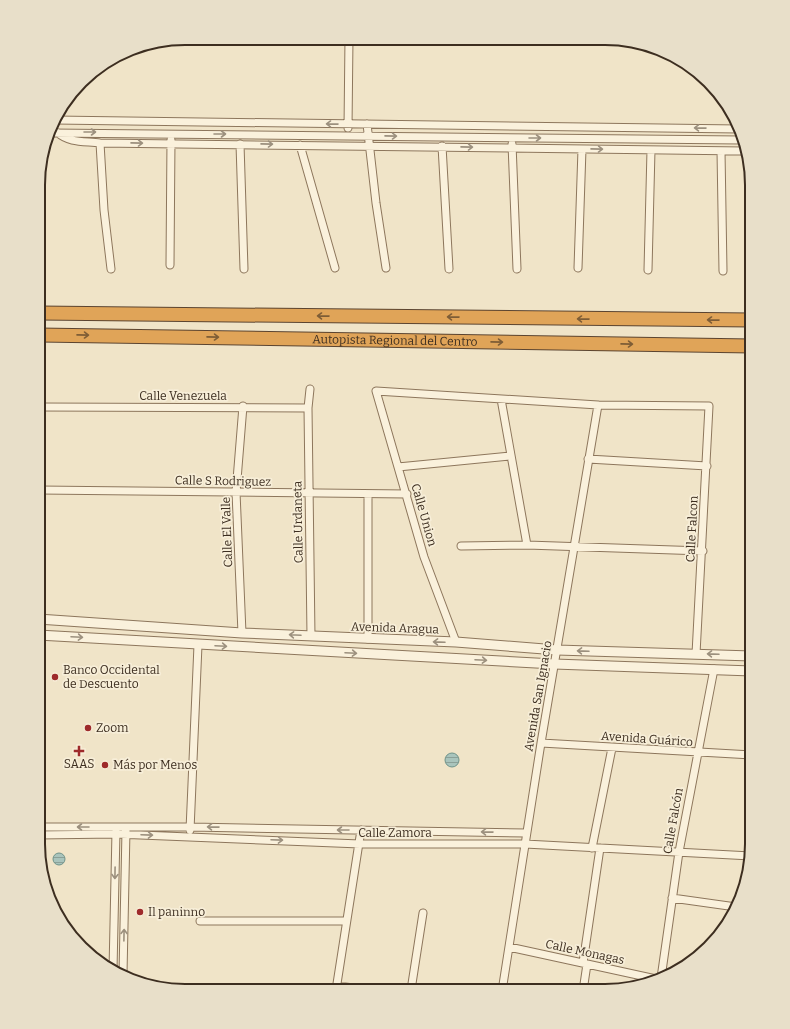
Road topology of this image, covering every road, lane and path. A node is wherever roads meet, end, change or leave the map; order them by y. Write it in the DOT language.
graph roads {
  1 [pos="349,45"];
  2 [pos="61,120"];
  3 [pos="348,124"];
  4 [pos="367,124"];
  5 [pos="733,129"];
  6 [pos="54,133"];
  7 [pos="171,134"];
  8 [pos="348,134"];
  9 [pos="368,135"];
  10 [pos="512,137"];
  11 [pos="738,140"];
  12 [pos="100,143"];
  13 [pos="171,143"];
  14 [pos="240,144"];
  15 [pos="300,145"];
  16 [pos="348,145"];
  17 [pos="368,145"];
  18 [pos="442,146"];
  19 [pos="512,147"];
  20 [pos="582,149"];
  21 [pos="651,150"];
  22 [pos="721,151"];
  23 [pos="740,151"];
  24 [pos="170,265"];
  25 [pos="335,268"];
  26 [pos="386,268"];
  27 [pos="578,268"];
  28 [pos="111,269"];
  29 [pos="244,269"];
  30 [pos="449,269"];
  31 [pos="517,269"];
  32 [pos="648,270"];
  33 [pos="723,270"];
  34 [pos="45,313"];
  35 [pos="745,320"];
  36 [pos="45,335"];
  37 [pos="745,346"];
  38 [pos="310,389"];
  39 [pos="501,399"];
  40 [pos="598,404"];
  41 [pos="243,406"];
  42 [pos="45,407"];
  43 [pos="308,408"];
  44 [pos="511,456"];
  45 [pos="588,460"];
  46 [pos="706,466"];
  47 [pos="398,467"];
  48 [pos="45,490"];
  49 [pos="236,492"];
  50 [pos="308,493"];
  51 [pos="368,494"];
  52 [pos="407,494"];
  53 [pos="527,545"];
  54 [pos="460,546"];
  55 [pos="574,547"];
  56 [pos="703,551"];
  57 [pos="45,619"];
  58 [pos="242,633"];
  59 [pos="45,635"];
  60 [pos="311,636"];
  61 [pos="368,639"];
  62 [pos="456,642"];
  63 [pos="198,644"];
  64 [pos="557,650"];
  65 [pos="696,654"];
  66 [pos="745,656"];
  67 [pos="554,664"];
  68 [pos="714,669"];
  69 [pos="745,671"];
  70 [pos="541,743"];
  71 [pos="612,748"];
  72 [pos="697,753"];
  73 [pos="745,755"];
  74 [pos="45,827"];
  75 [pos="191,827"];
  76 [pos="361,830"];
  77 [pos="116,831"];
  78 [pos="126,831"];
  79 [pos="526,833"];
  80 [pos="45,835"];
  81 [pos="190,837"];
  82 [pos="360,844"];
  83 [pos="524,844"];
  84 [pos="592,848"];
  85 [pos="600,848"];
  86 [pos="679,852"];
  87 [pos="745,856"];
  88 [pos="672,898"];
  89 [pos="730,907"];
  90 [pos="423,913"];
  91 [pos="200,920"];
  92 [pos="346,921"];
  93 [pos="509,946"];
  94 [pos="585,963"];
  95 [pos="113,964"];
  96 [pos="123,969"];
  97 [pos="662,972"];
  98 [pos="649,977"];
  99 [pos="338,984"];
  100 [pos="412,984"];
  101 [pos="503,984"];
  102 [pos="584,984"];
  1 -- 3 [label="street"];
  3 -- 2 [label="street, one-way"];
  3 -- 4 [label="street"];
  3 -- 8 [label="street"];
  5 -- 4 [label="street, one-way"];
  4 -- 9 [label="street"];
  6 -- 7 [label="street, one-way"];
  6 -- 12 [label="street"];
  7 -- 8 [label="street, one-way"];
  7 -- 13 [label="street"];
  8 -- 9 [label="street"];
  8 -- 16 [label="street"];
  9 -- 10 [label="street, one-way"];
  9 -- 17 [label="street"];
  10 -- 11 [label="street, one-way"];
  10 -- 19 [label="street"];
  12 -- 13 [label="street, one-way"];
  12 -- 28 [label="street"];
  13 -- 14 [label="street"];
  13 -- 24 [label="street"];
  14 -- 15 [label="street, one-way"];
  14 -- 29 [label="street"];
  15 -- 16 [label="street"];
  15 -- 25 [label="street"];
  16 -- 17 [label="street"];
  17 -- 18 [label="street"];
  17 -- 26 [label="street"];
  18 -- 19 [label="street, one-way"];
  18 -- 30 [label="street"];
  19 -- 20 [label="street"];
  19 -- 31 [label="street"];
  20 -- 21 [label="street, one-way"];
  20 -- 27 [label="street"];
  21 -- 22 [label="street"];
  21 -- 32 [label="street"];
  22 -- 23 [label="street"];
  22 -- 33 [label="street"];
  35 -- 34 [label="highway, Autopista Regional del Centro, one-way"];
  36 -- 37 [label="highway, Autopista Regional del Centro, one-way"];
  38 -- 43 [label="street"];
  39 -- 40 [label="street"];
  39 -- 44 [label="street"];
  39 -- 47 [label="street, Calle Union"];
  40 -- 45 [label="street, Avenida San Ignacio"];
  40 -- 46 [label="street, Calle Falcon"];
  41 -- 42 [label="street, Calle Venezuela"];
  41 -- 43 [label="street, Calle Venezuela"];
  41 -- 49 [label="street, Calle El Valle"];
  43 -- 50 [label="street, Calle Urdaneta"];
  44 -- 47 [label="street"];
  44 -- 53 [label="street"];
  45 -- 46 [label="street"];
  45 -- 55 [label="street, Avenida San Ignacio"];
  46 -- 56 [label="street, Calle Falcon"];
  47 -- 52 [label="street, Calle Union"];
  48 -- 49 [label="street, Calle S Rodriguez"];
  49 -- 50 [label="street, Calle S Rodriguez"];
  49 -- 58 [label="street, Calle El Valle"];
  50 -- 51 [label="street, Calle S Rodriguez"];
  50 -- 60 [label="street, Calle Urdaneta"];
  51 -- 52 [label="street, Calle S Rodriguez"];
  51 -- 61 [label="street"];
  52 -- 62 [label="street, Calle Union"];
  53 -- 54 [label="street"];
  53 -- 55 [label="street"];
  55 -- 56 [label="street"];
  55 -- 64 [label="street, Avenida San Ignacio"];
  56 -- 65 [label="street, Calle Falcon"];
  57 -- 58 [label="street, Avenida Aragua"];
  60 -- 58 [label="street, Avenida Aragua, one-way"];
  59 -- 63 [label="street, one-way"];
  60 -- 61 [label="street, Avenida Aragua"];
  62 -- 61 [label="street, Avenida Aragua, one-way"];
  62 -- 64 [label="street, Avenida Aragua"];
  63 -- 67 [label="street, one-way"];
  63 -- 75 [label="street"];
  65 -- 64 [label="street, Avenida Aragua, one-way"];
  64 -- 67 [label="street, Avenida San Ignacio"];
  66 -- 65 [label="street, Avenida Aragua, one-way"];
  67 -- 68 [label="street"];
  67 -- 70 [label="street, Avenida San Ignacio"];
  68 -- 69 [label="street"];
  68 -- 72 [label="street, Calle Falcón"];
  70 -- 71 [label="street, Avenida Guárico"];
  70 -- 79 [label="street, Avenida San Ignacio"];
  71 -- 72 [label="street, Avenida Guárico"];
  71 -- 84 [label="street"];
  72 -- 73 [label="street, Avenida Guárico"];
  72 -- 86 [label="street, Calle Falcón"];
  77 -- 74 [label="street, Calle Zamora, one-way"];
  76 -- 75 [label="street, Calle Zamora, one-way"];
  75 -- 78 [label="street, Calle Zamora"];
  75 -- 81 [label="street"];
  79 -- 76 [label="street, Calle Zamora, one-way"];
  76 -- 82 [label="street"];
  77 -- 78 [label="street, Calle Zamora"];
  77 -- 80 [label="street, Calle Zamora"];
  77 -- 95 [label="street, one-way"];
  78 -- 81 [label="street, Calle Zamora, one-way"];
  96 -- 78 [label="street, one-way"];
  79 -- 83 [label="street, Avenida San Ignacio"];
  81 -- 82 [label="street, Calle Zamora, one-way"];
  82 -- 83 [label="street, Calle Zamora"];
  82 -- 92 [label="street"];
  83 -- 84 [label="street, Calle Zamora"];
  83 -- 93 [label="street, Avenida San Ignacio"];
  84 -- 85 [label="street, Calle Zamora"];
  85 -- 86 [label="street, Calle Zamora"];
  85 -- 94 [label="street"];
  86 -- 87 [label="street, Calle Zamora"];
  86 -- 88 [label="street, Calle Falcón"];
  88 -- 89 [label="street"];
  88 -- 97 [label="street, Calle Falcón"];
  90 -- 100 [label="street"];
  91 -- 92 [label="street"];
  92 -- 99 [label="street"];
  93 -- 94 [label="street, Calle Monagas"];
  93 -- 101 [label="street, Avenida San Ignacio"];
  94 -- 98 [label="street, Calle Monagas"];
  94 -- 102 [label="street"];
}
